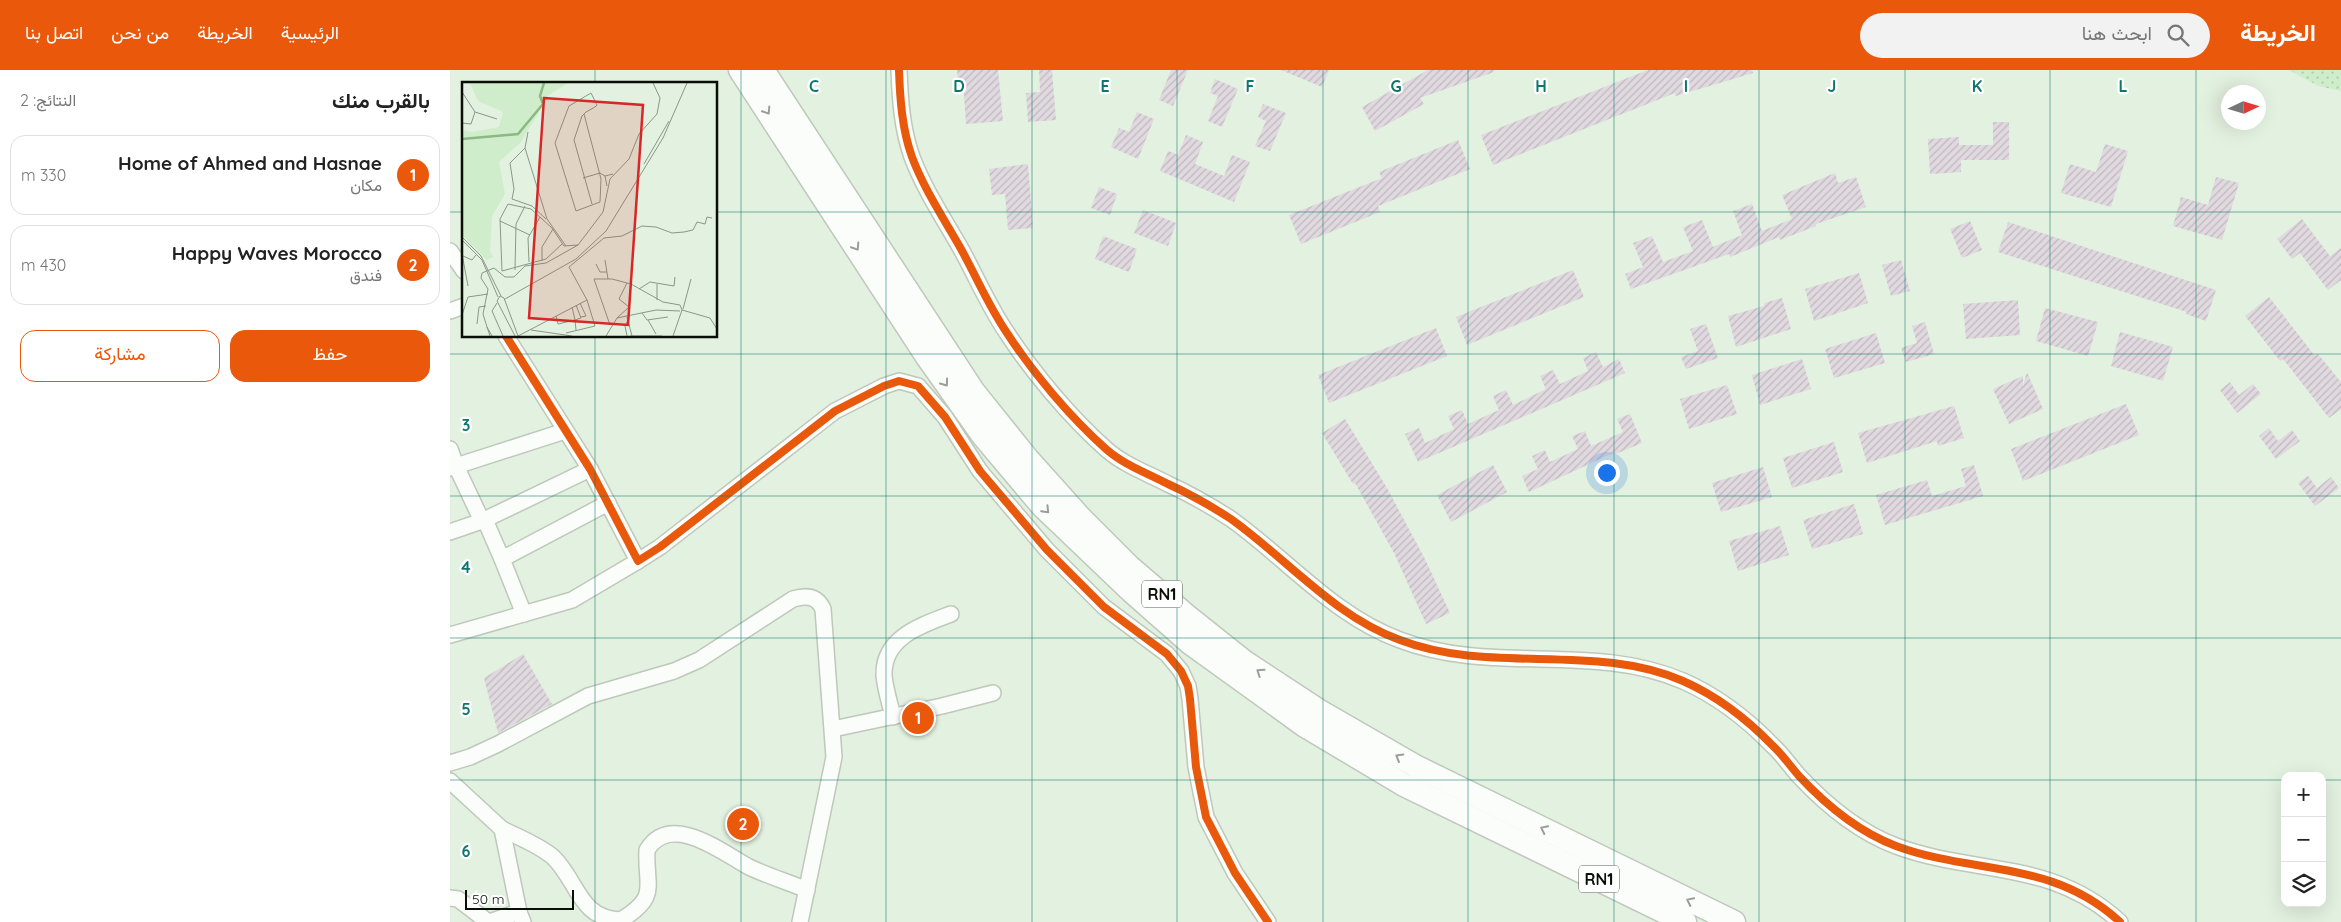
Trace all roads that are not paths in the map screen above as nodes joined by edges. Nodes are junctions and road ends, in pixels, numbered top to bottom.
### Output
1 (740, 70) edge
2 (763, 70) edge
3 (898, 70) edge
4 (450, 251) edge
5 (462, 268) edge
6 (462, 307) edge
7 (450, 311) edge
8 (507, 338) edge
9 (565, 431) junction
10 (450, 449) edge
11 (453, 467) edge
12 (590, 469) junction
13 (608, 503) junction
14 (483, 521) junction
15 (450, 532) edge
16 (502, 559) junction
17 (638, 561) junction
18 (524, 614) junction
19 (951, 614) dead end
20 (450, 636) edge
21 (993, 693) dead end
22 (893, 717) junction
23 (833, 728) junction
24 (450, 763) edge
25 (450, 781) edge
26 (502, 829) junction
27 (807, 890) junction
28 (450, 898) edge
29 (521, 917) edge
30 (621, 921) edge
31 (489, 922) edge
32 (800, 922) edge
33 (1268, 922) edge
34 (1685, 922) edge
35 (1734, 922) edge
36 (2120, 922) edge

1 -> 34 highway, RN1
35 -> 2 highway, RN1
3 - 36 street
4 - 5 street
6 - 7 street
8 - 9 street
9 - 11 street
9 - 12 street
10 - 11 street
11 - 14 street
12 - 13 street
12 - 14 street
13 - 16 street
13 - 17 street
14 - 15 street
14 - 16 street
16 - 18 street
17 - 18 street
17 - 33 street
18 - 20 street
19 - 22 street
21 - 22 street
22 - 23 street
23 - 24 street
23 - 27 street
25 - 26 street
26 - 29 street
26 - 30 street
27 - 30 street
27 - 32 street
28 - 31 street
29 - 31 street

